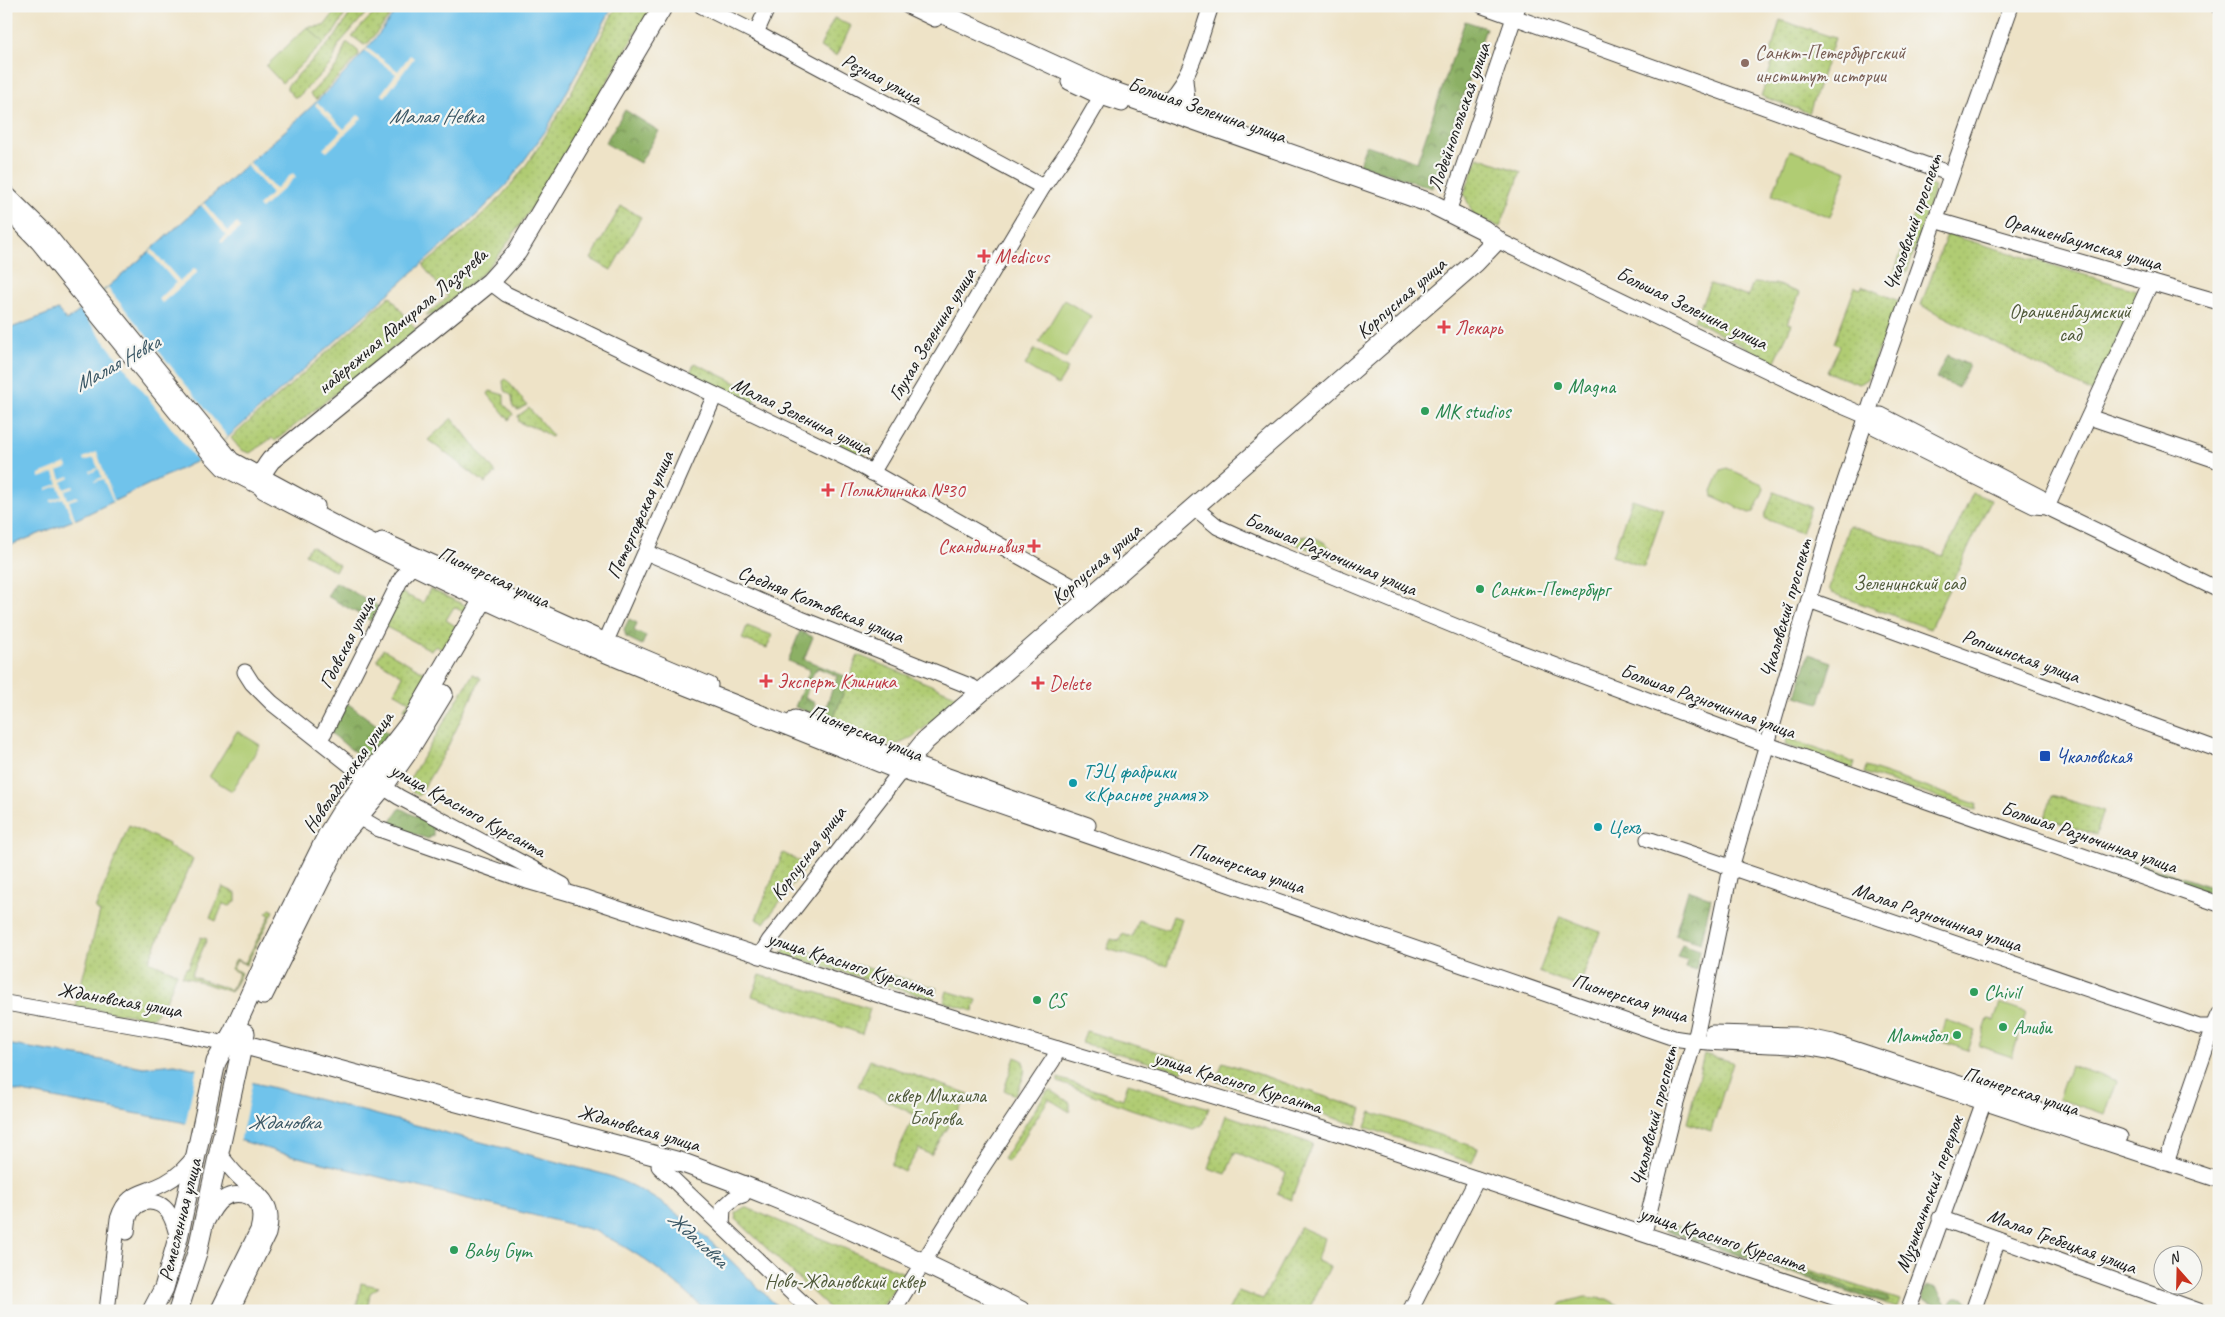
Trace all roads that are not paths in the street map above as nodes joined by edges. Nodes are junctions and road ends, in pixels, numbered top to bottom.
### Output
1 (663, 6) edge
2 (702, 6) edge
3 (768, 6) edge
4 (908, 6) edge
5 (926, 6) edge
6 (1211, 6) edge
7 (1484, 6) edge
8 (2011, 6) edge
9 (1511, 11) edge
10 (756, 33) junction
11 (1185, 80) junction
12 (1104, 93) junction
13 (1160, 107) junction
14 (1189, 118) junction
15 (1951, 174) junction
16 (1043, 187) junction
17 (6, 193) edge
18 (6, 209) edge
19 (1443, 209) junction
20 (1935, 220) junction
21 (1497, 240) junction
22 (490, 282) junction
23 (2151, 282) junction
24 (93, 300) junction
25 (2219, 302) edge
26 (715, 395) junction
27 (1866, 416) junction
28 (2089, 417) junction
29 (213, 448) junction
30 (280, 452) junction
31 (2219, 461) edge
32 (237, 463) junction
33 (872, 473) junction
34 (262, 483) junction
35 (2047, 507) junction
36 (1195, 508) junction
37 (646, 552) junction
38 (414, 565) junction
39 (2219, 590) edge
40 (492, 597) junction
41 (1091, 597) junction
42 (1809, 600) junction
43 (604, 646) junction
44 (245, 672) dead end
45 (980, 693) junction
46 (319, 740) junction
47 (1768, 745) junction
48 (2219, 750) edge
49 (904, 766) junction
50 (375, 782) junction
51 (351, 813) junction
52 (450, 824) junction
53 (1648, 839) dead end
54 (438, 849) junction
55 (1144, 856) junction
56 (1731, 868) junction
57 (586, 898) junction
58 (2219, 904) edge
59 (760, 956) junction
60 (1441, 959) junction
61 (6, 1003) edge
62 (2217, 1023) edge
63 (1695, 1037) junction
64 (1058, 1049) junction
65 (236, 1052) junction
66 (1986, 1097) junction
67 (199, 1144) junction
68 (221, 1147) junction
69 (2168, 1158) junction
70 (659, 1166) junction
71 (2219, 1170) edge
72 (1477, 1178) junction
73 (2219, 1180) edge
74 (744, 1195) junction
75 (1940, 1218) junction
76 (722, 1226) junction
77 (202, 1229) junction
78 (1644, 1234) junction
79 (178, 1238) junction
80 (1998, 1239) junction
81 (923, 1265) junction
82 (155, 1306) edge
83 (178, 1310) edge
84 (107, 1311) edge
85 (116, 1311) edge
86 (218, 1311) edge
87 (231, 1311) edge
88 (812, 1311) edge
89 (893, 1311) edge
90 (1003, 1311) edge
91 (1021, 1311) edge
92 (1410, 1311) edge
93 (1875, 1311) edge
94 (1908, 1311) edge
95 (1974, 1311) edge
96 (2199, 1311) edge

1 - 22 main road, набережная Адмирала Лазарева
2 - 10 street, Резная улица
3 - 10 street
4 - 12 street, Большая Зеленина улица
5 - 12 main road, Большая Зеленина улица
6 - 11 street
7 - 9 street
8 - 15 street, Чкаловский проспект
9 - 15 street
9 - 19 street, Лодейнопольская улица
10 - 16 street, Резная улица
11 - 13 street
11 - 14 street
12 - 13 main road, Большая Зеленина улица
12 - 16 street, Глухая Зеленина улица
12 - 21 street, Большая Зеленина улица
13 - 14 main road, Большая Зеленина улица
14 - 19 main road, Большая Зеленина улица
15 - 20 street, Чкаловский проспект
16 - 33 street, Глухая Зеленина улица
17 - 24 street
18 - 24 street
19 - 21 main road, Большая Зеленина улица
20 - 23 street, Ораниенбаумская улица
20 - 27 street, Чкаловский проспект
21 - 27 street, Большая Зеленина улица
21 - 36 main road, Корпусная улица
22 - 26 street, Малая Зеленина улица
22 - 30 main road, набережная Адмирала Лазарева
23 - 25 street, Ораниенбаумская улица
23 - 28 street
24 - 29 street
26 - 33 street, Малая Зеленина улица
26 - 37 street, Петергофская улица
27 - 35 street, Большая Зеленина улица
27 - 42 street, Чкаловский проспект
28 - 31 street
28 - 35 street
29 - 32 street
29 - 34 street
30 - 32 street
30 - 34 main road, набережная Адмирала Лазарева
32 - 34 street
33 - 41 street, Малая Зеленина улица
34 - 38 main road, Пионерская улица
34 - 40 street, Пионерская улица
35 - 39 street, Большая Зеленина улица
36 - 41 main road, Корпусная улица
36 - 47 street, Большая Разночинная улица
37 - 43 street, Петергофская улица
37 - 45 street, Средняя Колтовская улица
38 - 40 main road, Пионерская улица
38 - 46 street, Гдовская улица
40 - 43 main road, Пионерская улица
40 - 50 main road, Новоладожская улица
41 - 45 main road, Корпусная улица
42 - 47 street, Чкаловский проспект
42 - 48 street, Ропшинская улица
43 - 49 main road, Пионерская улица
44 - 46 street, улица Красного Курсанта
45 - 49 main road, Корпусная улица
46 - 50 street, улица Красного Курсанта
47 - 56 street, Чкаловский проспект
47 - 58 street, Большая Разночинная улица
49 - 55 street, Пионерская улица
49 - 55 street, Пионерская улица
49 - 59 street, Корпусная улица
50 - 51 main road, Новоладожская улица
50 - 52 street, улица Красного Курсанта
51 - 54 street, улица Красного Курсанта
51 - 65 main road, Новоладожская улица
52 - 54 street
52 - 57 street, улица Красного Курсанта
53 - 56 street, Малая Разночинная улица
54 - 57 street, улица Красного Курсанта
55 - 60 street, Пионерская улица
56 - 62 street, Малая Разночинная улица
56 - 63 street, Чкаловский проспект
57 - 59 street, улица Красного Курсанта
59 - 64 street, улица Красного Курсанта
60 - 63 street, Пионерская улица
60 - 63 street, Пионерская улица
61 - 65 street, Ждановская улица
62 - 69 street
63 - 66 street, Пионерская улица
63 - 78 street, Чкаловский проспект
64 - 72 street, улица Красного Курсанта
64 - 81 street
65 - 67 main road, Ремесленная улица
65 - 68 main road, Ремесленная улица
65 - 70 main road, Ждановская улица
65 - 81 main road, Ждановская улица
66 - 69 street, Пионерская улица
66 - 75 street, Музыкантский переулок
67 - 79 main road, Ремесленная улица
67 - 84 street
68 - 77 main road, Ремесленная улица
68 - 87 street
69 - 71 street, Пионерская улица
69 - 73 street, Пионерская улица
70 - 74 main road, Ждановская улица
70 - 76 street
72 - 78 street, улица Красного Курсанта
72 - 92 street
74 - 76 street
74 - 81 main road, Ждановская улица
75 - 80 street, Малая Гребецкая улица
75 - 94 street, Музыкантский переулок
76 - 88 street
77 - 83 main road, Ремесленная улица
77 - 86 street
78 - 93 street, улица Красного Курсанта
79 - 82 main road, Ремесленная улица
79 - 85 street
80 - 95 street
80 - 96 street, Малая Гребецкая улица
81 - 89 street
81 - 90 main road, Ждановская улица
81 - 91 main road, Ждановская улица

